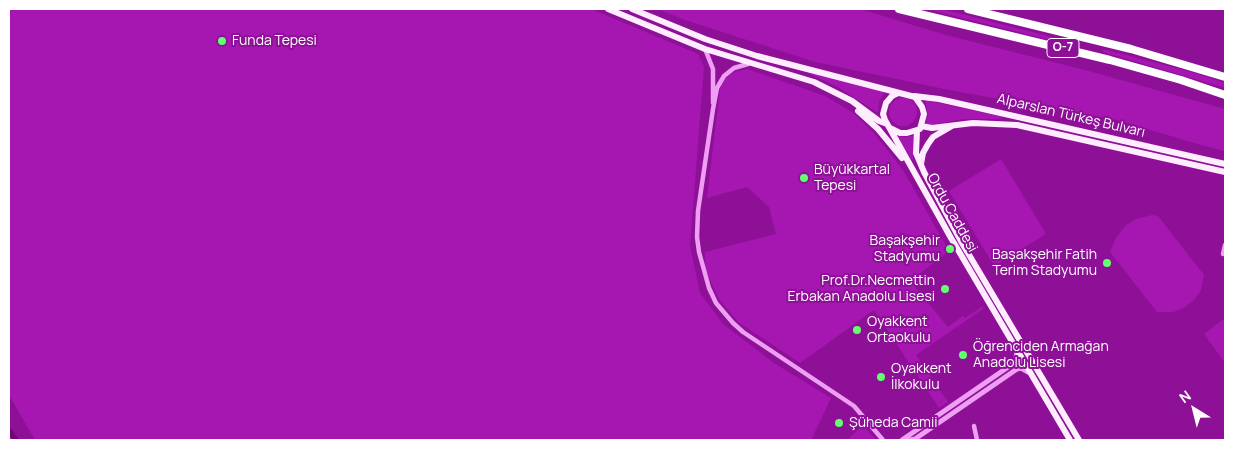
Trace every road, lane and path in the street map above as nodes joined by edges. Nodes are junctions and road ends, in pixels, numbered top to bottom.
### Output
1 (608, 9) edge
2 (632, 9) edge
3 (899, 9) edge
4 (968, 9) edge
5 (705, 49) junction
6 (748, 64) junction
7 (1225, 77) edge
8 (904, 94) junction
9 (1225, 95) edge
10 (841, 96) junction
11 (713, 109) junction
12 (956, 124) junction
13 (888, 126) junction
14 (919, 129) junction
15 (1225, 164) edge
16 (921, 166) junction
17 (1225, 172) edge
18 (917, 176) junction
19 (1225, 245) edge
20 (1223, 254) dead end
21 (1017, 349) junction
22 (1031, 374) junction
23 (974, 426) dead end
24 (883, 440) edge
25 (902, 440) edge
26 (910, 440) edge
27 (977, 440) edge
28 (1070, 440) edge
29 (1079, 440) edge

1 - 5 main road
2 - 8 main road
3 - 9 highway, O-7
4 - 7 highway, O-7
5 - 6 main road
5 - 11 street
6 - 10 main road
6 - 11 street
8 - 13 main road
8 - 14 main road
8 - 15 main road, Alparslan Türkeş Bulvarı
10 - 13 main road
10 - 18 main road
11 - 24 street
12 - 14 main road, Alparslan Türkeş Bulvarı
12 - 16 main road
12 - 17 main road, Alparslan Türkeş Bulvarı
13 - 14 main road
13 - 18 main road, Ordu Caddesi
14 - 16 main road, Ordu Caddesi
16 - 29 main road, Ordu Caddesi
18 - 21 main road, Ordu Caddesi
19 - 20 street
21 - 22 main road, Ordu Caddesi
21 - 25 street
22 - 26 street
22 - 28 main road, Ordu Caddesi
23 - 27 street

